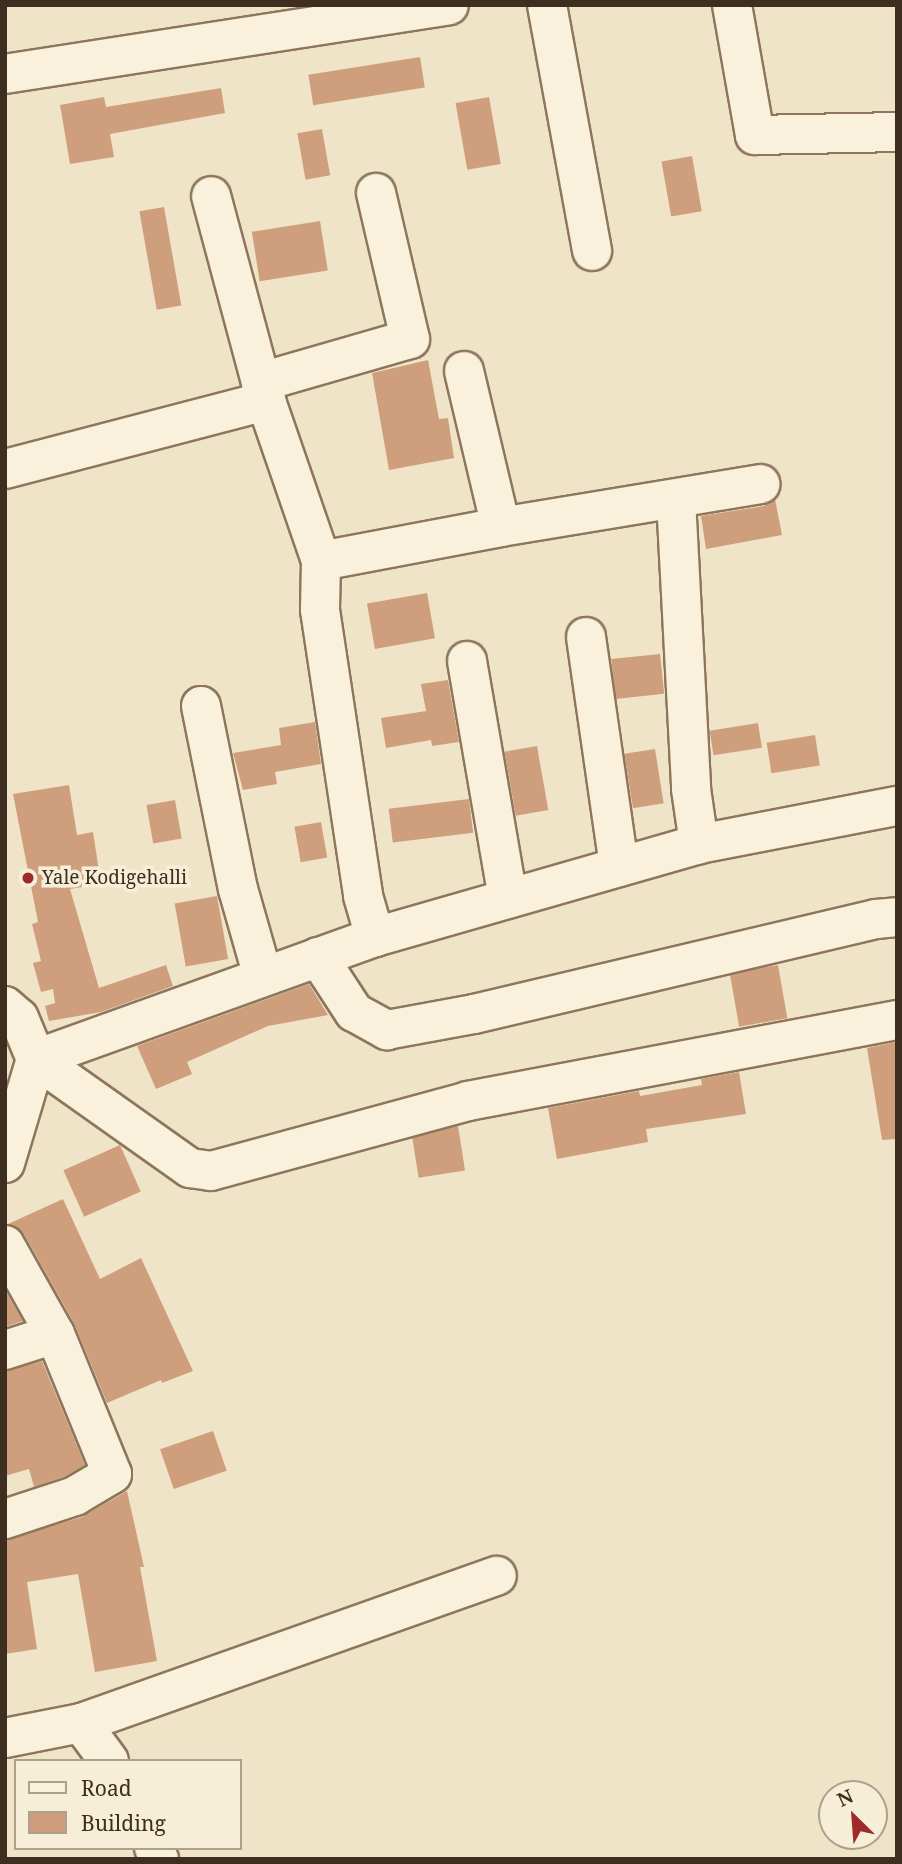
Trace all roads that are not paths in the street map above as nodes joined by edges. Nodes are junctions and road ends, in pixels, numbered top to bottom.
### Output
1 (449, 5) edge
2 (547, 5) edge
3 (732, 5) edge
4 (235, 21) edge
5 (5, 74) edge
6 (897, 132) edge
7 (376, 193) dead end
8 (211, 196) dead end
9 (592, 251) dead end
10 (464, 371) dead end
11 (264, 391) junction
12 (5, 469) edge
13 (760, 484) dead end
14 (676, 499) junction
15 (501, 527) junction
16 (321, 561) junction
17 (586, 637) dead end
18 (467, 661) dead end
19 (201, 706) dead end
20 (897, 806) edge
21 (699, 844) junction
22 (619, 866) junction
23 (508, 898) junction
24 (897, 917) edge
25 (375, 937) junction
26 (318, 957) junction
27 (262, 977) junction
28 (5, 1006) edge
29 (897, 1020) edge
30 (36, 1059) junction
31 (5, 1163) edge
32 (5, 1245) edge
33 (55, 1334) junction
34 (5, 1350) edge
35 (5, 1519) edge
36 (497, 1576) dead end
37 (81, 1723) junction
38 (5, 1738) edge
39 (108, 1759) edge

1 - 4 street
2 - 9 street
3 - 6 street
4 - 5 street
7 - 11 street
8 - 11 street
10 - 15 street
11 - 12 street
11 - 16 street
13 - 14 street
14 - 15 street
14 - 21 street
15 - 16 street
16 - 25 street
17 - 22 street
18 - 23 street
19 - 27 street
20 - 21 street
21 - 22 street
22 - 23 street
23 - 25 street
24 - 26 street
25 - 26 street
26 - 27 street
27 - 30 street
28 - 30 street
29 - 30 street
30 - 31 street
32 - 33 street
33 - 34 street
33 - 35 street
36 - 37 street
37 - 38 street
37 - 39 street

